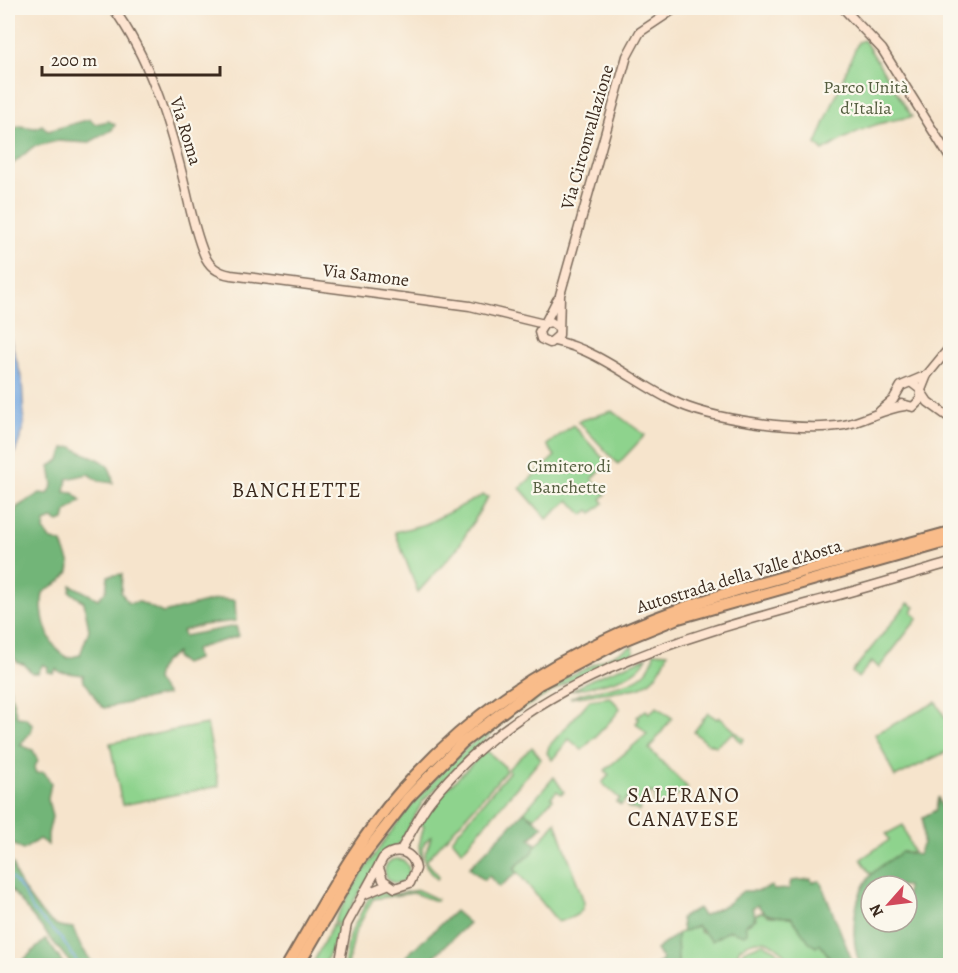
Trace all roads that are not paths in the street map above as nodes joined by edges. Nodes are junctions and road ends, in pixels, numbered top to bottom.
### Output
1 (676, 8) edge
2 (843, 8) edge
3 (117, 9) edge
4 (951, 158) edge
5 (211, 265) joint
6 (560, 295) junction
7 (518, 319) junction
8 (544, 324) junction
9 (559, 329) junction
10 (540, 336) junction
11 (555, 341) junction
12 (578, 347) junction
13 (951, 347) edge
14 (927, 375) junction
15 (912, 383) junction
16 (921, 391) junction
17 (897, 393) junction
18 (916, 405) junction
19 (905, 406) junction
20 (940, 411) junction
21 (872, 417) junction
22 (951, 418) edge
23 (951, 532) edge
24 (951, 542) edge
25 (951, 563) edge
26 (416, 827) junction
27 (400, 851) junction
28 (414, 860) junction
29 (379, 868) junction
30 (387, 885) junction
31 (365, 894) junction
32 (292, 963) edge
33 (339, 966) edge

1 - 6 main road, Via Circonvallazione
2 - 4 main road
3 - 5 main road, Via Roma
5 - 7 main road, Via Samone
6 - 8 main road, Via Circonvallazione
6 - 9 main road, Via Circonvallazione
7 - 8 main road, Via Samone
7 - 10 main road, Via Samone
8 - 9 main road
8 - 10 main road
9 - 11 main road
9 - 12 main road
10 - 11 main road
11 - 12 main road
12 - 21 main road
13 - 14 main road
14 - 15 main road
14 - 16 main road
15 - 16 main road
15 - 17 main road
16 - 18 main road
16 - 20 main road
17 - 19 main road
17 - 21 main road
18 - 19 main road
18 - 20 main road
19 - 21 main road
20 - 22 main road
23 - 32 highway, Autostrada della Valle d'Aosta
24 - 32 highway, Autostrada della Valle d'Aosta
25 - 26 main road
26 - 27 main road
26 - 28 main road
27 - 28 main road
27 - 29 main road
28 - 30 main road
29 - 30 main road
29 - 31 main road
30 - 31 main road
31 - 33 main road

